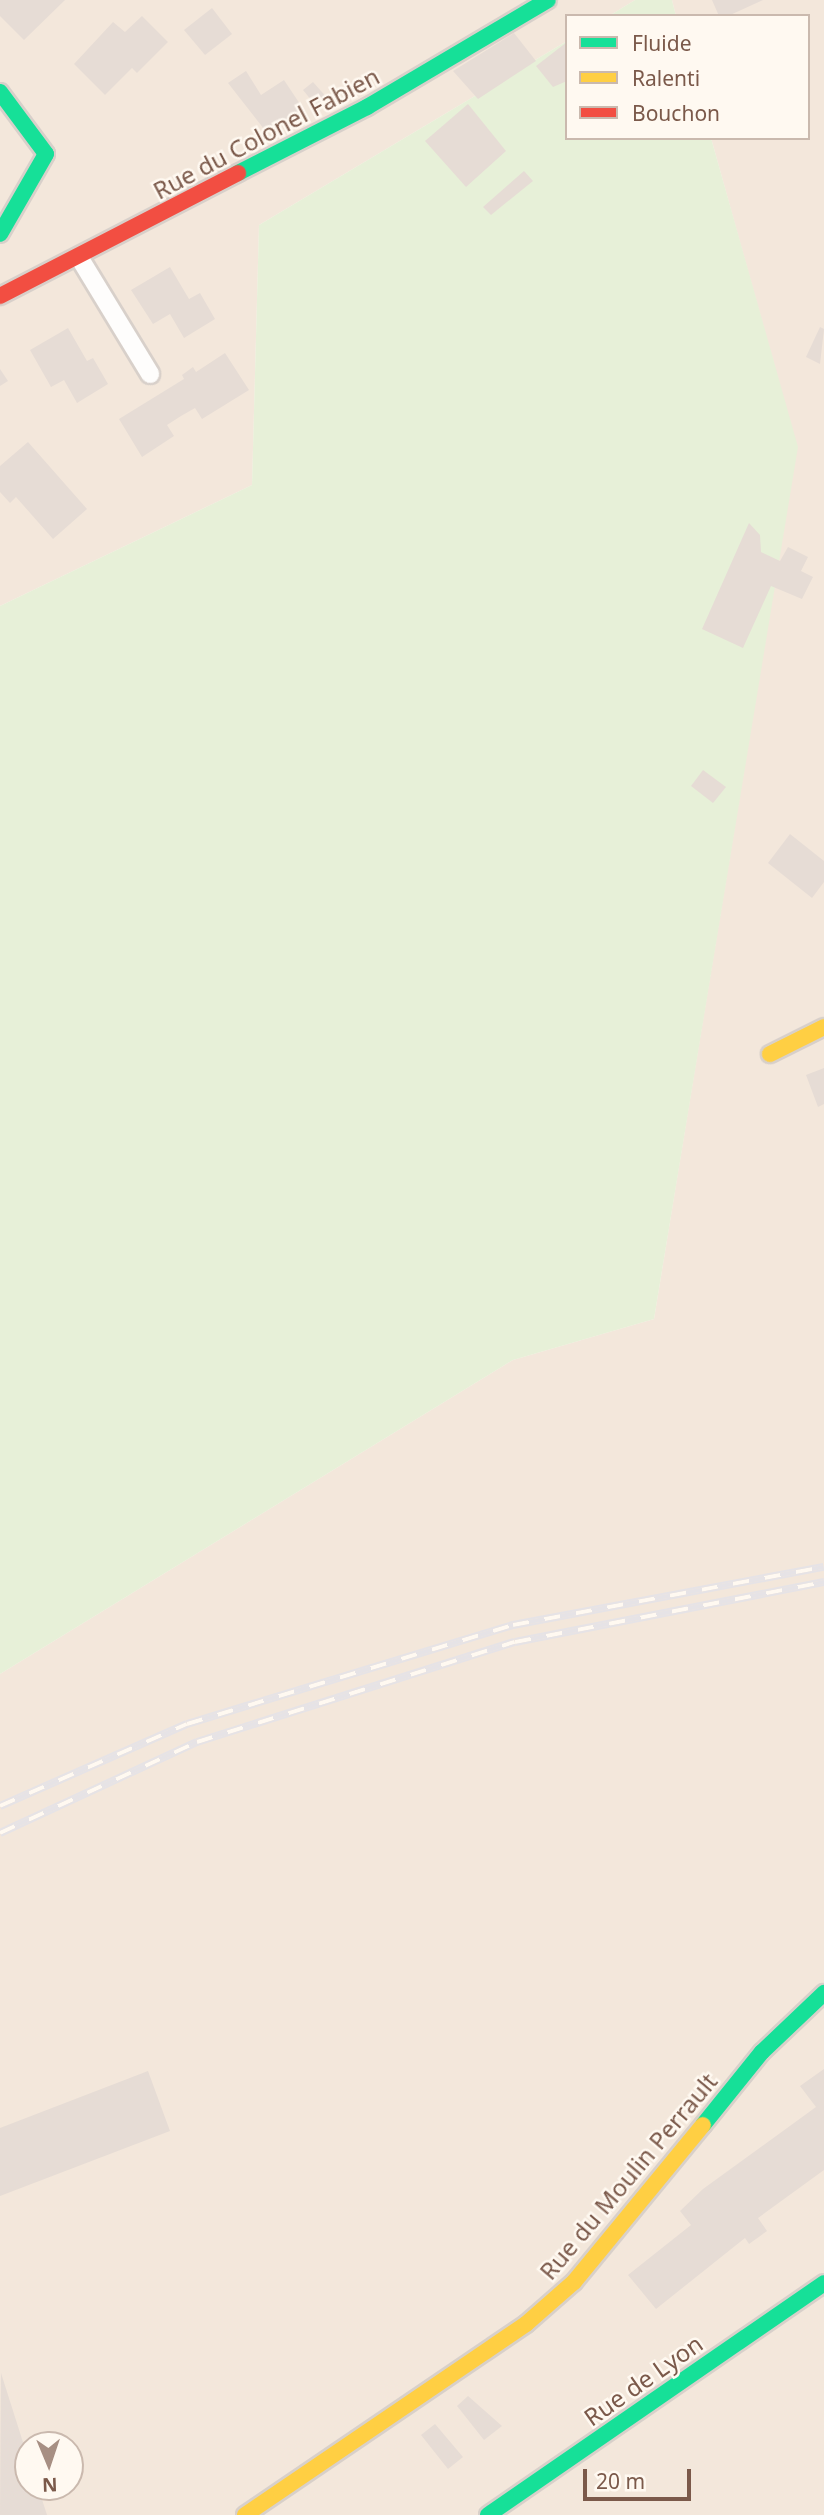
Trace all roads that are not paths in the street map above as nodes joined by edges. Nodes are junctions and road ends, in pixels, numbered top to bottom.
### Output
1 (548, 0) edge
2 (0, 92) edge
3 (0, 234) edge
4 (79, 257) junction
5 (0, 296) edge
6 (150, 374) dead end
7 (824, 1027) edge
8 (770, 1054) dead end
9 (824, 1993) edge
10 (824, 2283) edge
11 (245, 2515) edge
12 (488, 2515) edge

1 - 4 street, Rue du Colonel Fabien
2 - 3 street
4 - 5 street, Rue du Colonel Fabien
4 - 6 lane
7 - 8 street
9 - 11 street, Rue du Moulin Perrault
10 - 12 street, Rue de Lyon

